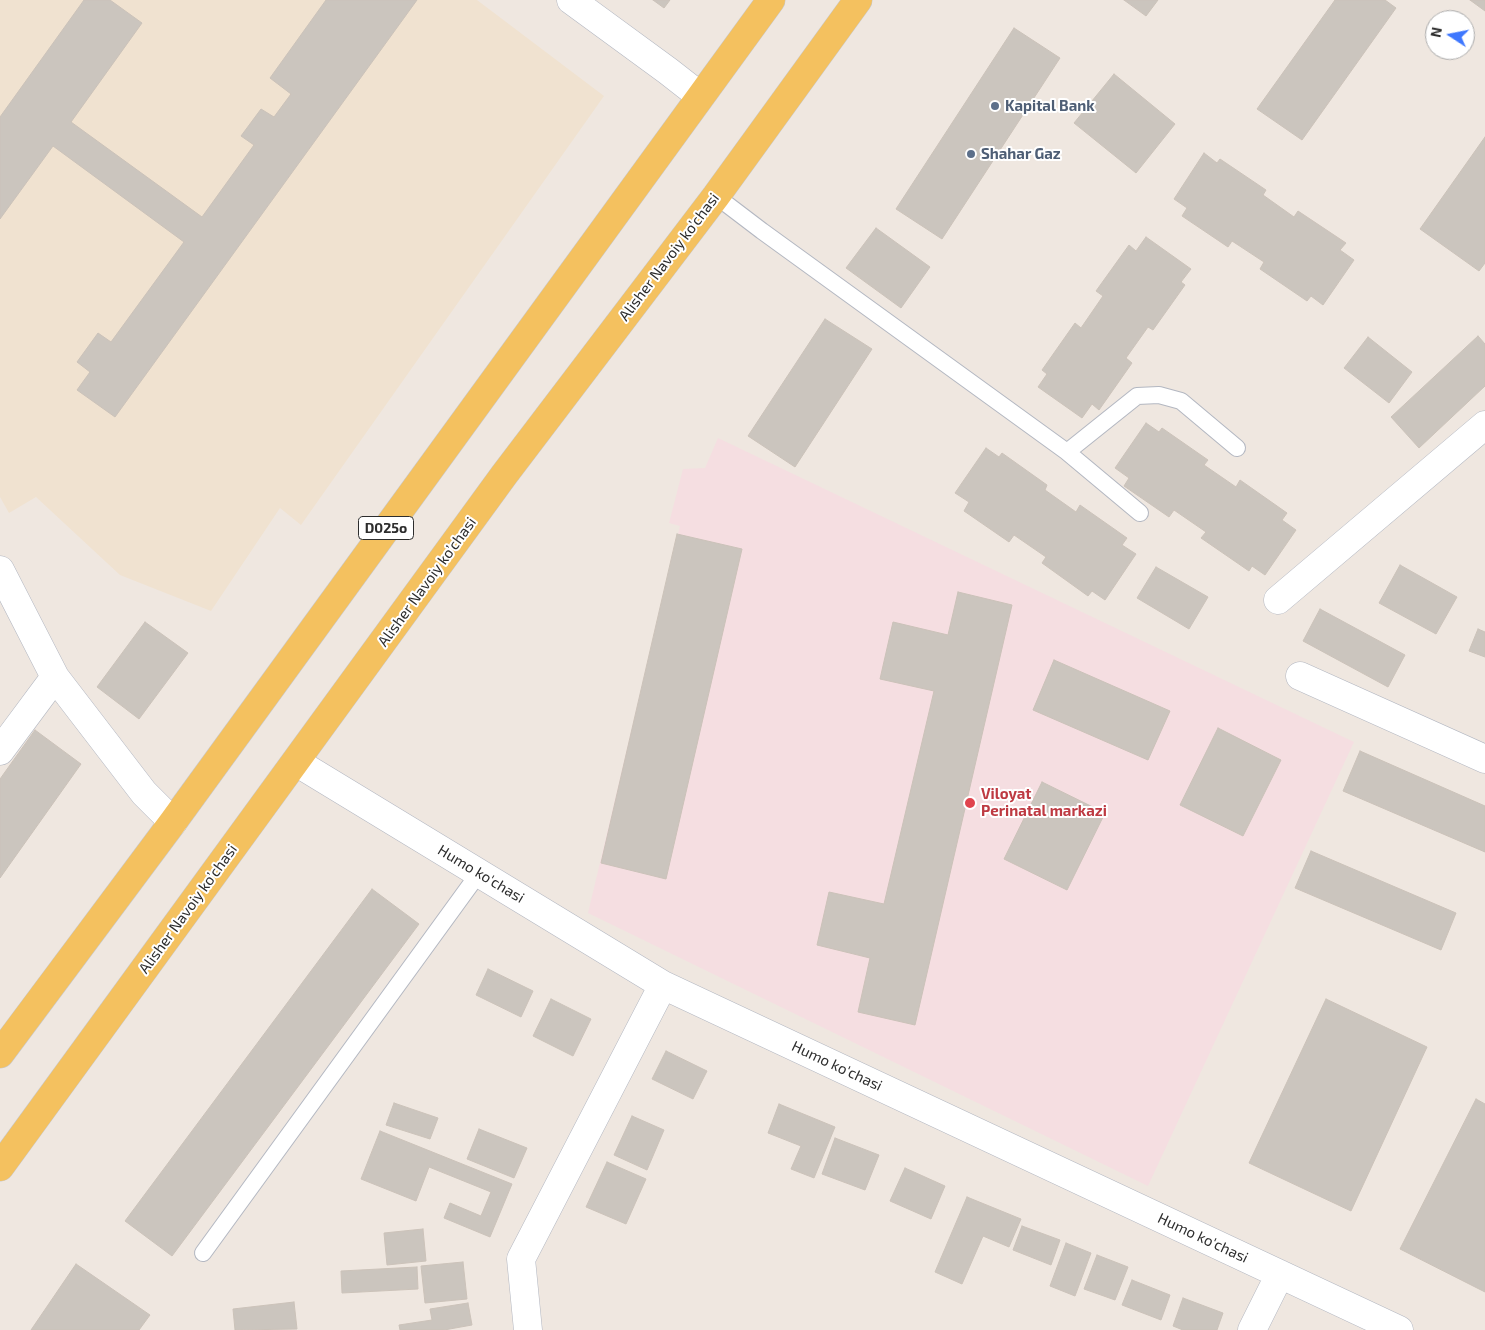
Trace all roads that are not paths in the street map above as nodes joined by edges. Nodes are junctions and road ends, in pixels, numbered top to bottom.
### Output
1 (570, 0) edge
2 (771, 0) edge
3 (858, 0) edge
4 (700, 96) junction
5 (716, 196) junction
6 (1485, 425) edge
7 (1237, 448) dead end
8 (1067, 452) junction
9 (1140, 514) dead end
10 (0, 570) edge
11 (1278, 600) dead end
12 (1300, 676) dead end
13 (55, 677) junction
14 (0, 751) edge
15 (1485, 759) edge
16 (296, 762) junction
17 (172, 822) junction
18 (479, 873) junction
19 (663, 985) junction
20 (0, 1054) edge
21 (0, 1166) edge
22 (203, 1253) dead end
23 (1280, 1274) junction
24 (528, 1330) edge
25 (1252, 1330) edge
26 (1399, 1330) edge

1 - 4 street
2 - 4 main road, D025o
3 - 5 main road, Alisher Navoiy ko’chasi
4 - 17 main road, D025o
5 - 8 lane
5 - 16 main road, Alisher Navoiy ko’chasi
6 - 11 street
7 - 8 lane
8 - 9 lane
10 - 13 street
12 - 15 street
13 - 14 street
13 - 17 street
16 - 18 street, Humo ko'chasi
16 - 21 main road, Alisher Navoiy ko’chasi
17 - 20 main road, D025o
18 - 19 street, Humo ko'chasi
18 - 22 lane
19 - 23 street, Humo ko'chasi
19 - 24 street
23 - 25 street
23 - 26 street, Humo ko'chasi

